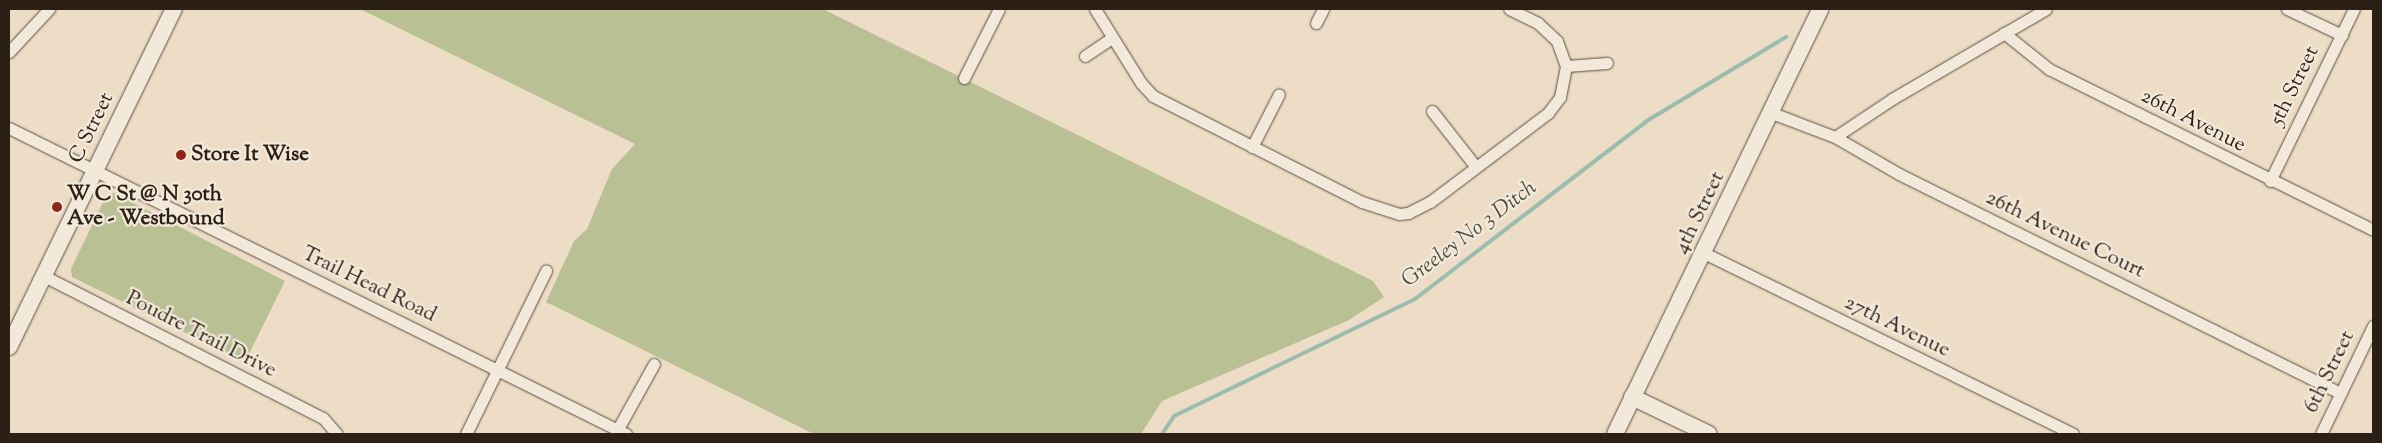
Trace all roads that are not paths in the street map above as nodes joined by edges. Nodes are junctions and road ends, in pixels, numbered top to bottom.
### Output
1 (48, 9) edge
2 (174, 9) edge
3 (1000, 9) edge
4 (1095, 9) edge
5 (1323, 9) edge
6 (1509, 9) edge
7 (1820, 9) edge
8 (2046, 9) edge
9 (2287, 9) edge
10 (2354, 9) edge
11 (1316, 23) dead end
12 (2004, 33) junction
13 (2342, 35) junction
14 (1112, 38) junction
15 (9, 52) edge
16 (1085, 56) dead end
17 (1607, 62) dead end
18 (1566, 66) junction
19 (964, 78) dead end
20 (1279, 94) dead end
21 (1432, 111) dead end
22 (1772, 112) junction
23 (9, 128) edge
24 (1835, 137) junction
25 (1252, 148) junction
26 (1476, 166) junction
27 (95, 170) junction
28 (2270, 180) junction
29 (2373, 230) edge
30 (1704, 253) junction
31 (546, 271) dead end
32 (44, 276) junction
33 (2373, 326) edge
34 (9, 347) edge
35 (654, 364) dead end
36 (499, 371) junction
37 (2341, 393) junction
38 (1632, 397) junction
39 (619, 433) edge
40 (337, 434) edge
41 (466, 434) edge
42 (1615, 434) edge
43 (1710, 434) edge
44 (2073, 434) edge
45 (2321, 434) edge

1 - 15 street
2 - 27 main road, C Street
3 - 19 street
4 - 14 street
5 - 11 street
6 - 18 street
7 - 22 main road, 4th Street
8 - 12 street
9 - 13 street
10 - 13 street, 5th Street
12 - 24 street
12 - 28 street, 26th Avenue
13 - 28 street, 5th Street
14 - 16 street
14 - 25 street
17 - 18 street
18 - 26 street
20 - 25 street
21 - 26 street
22 - 24 street, 26th Avenue Court
22 - 30 main road, 4th Street
23 - 27 street, Trail Head Road
24 - 37 street, 26th Avenue Court
25 - 26 street
27 - 32 main road, C Street
27 - 36 street, Trail Head Road
28 - 29 street, 26th Avenue
30 - 38 main road, 4th Street
30 - 44 street, 27th Avenue
31 - 36 street
32 - 34 main road, C Street
32 - 40 street, Poudre Trail Drive
33 - 37 street, 6th Street
35 - 39 street
36 - 39 street, Trail Head Road
36 - 41 street
37 - 45 street, 6th Street
38 - 42 main road, 4th Street
38 - 43 main road

